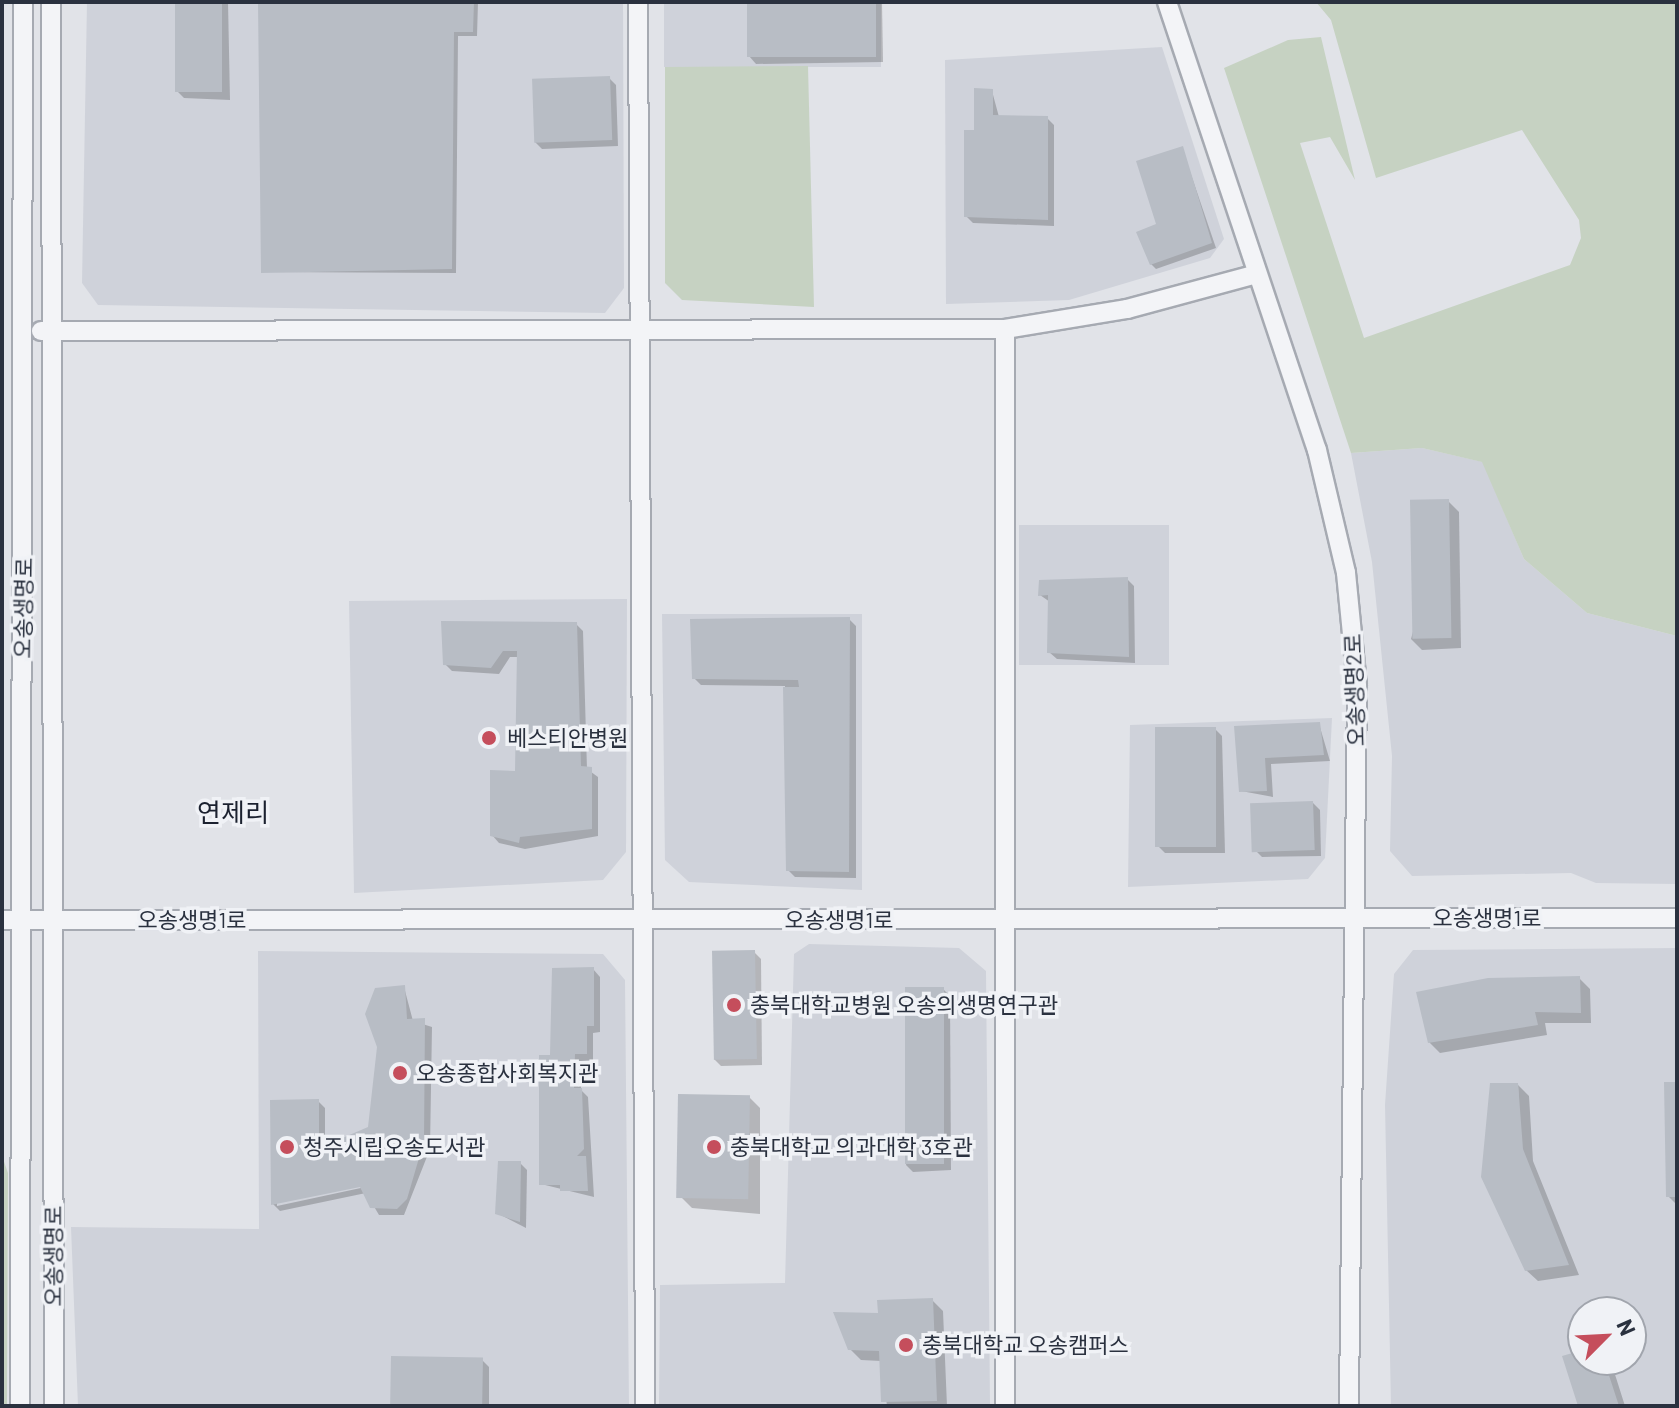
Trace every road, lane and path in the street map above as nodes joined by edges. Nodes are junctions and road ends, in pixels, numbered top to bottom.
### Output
1 (23, 2) edge
2 (51, 2) edge
3 (638, 2) edge
4 (1167, 2) edge
5 (1257, 274) junction
6 (1005, 329) junction
7 (52, 331) junction
8 (26, 332) junction
9 (639, 333) junction
10 (1356, 917) junction
11 (1677, 918) edge
12 (50, 919) junction
13 (10, 920) edge
14 (647, 920) junction
15 (1003, 920) junction
16 (20, 1406) edge
17 (54, 1406) edge
18 (645, 1406) edge
19 (1005, 1406) edge
20 (1349, 1406) edge

1 - 8 street, 오송생명로
2 - 7 street, 오송생명로
3 - 9 street
4 - 5 street, 오송생명2로
5 - 6 street
5 - 10 street, 오송생명2로
6 - 9 street
6 - 15 street
7 - 8 street
7 - 9 street
7 - 12 street, 오송생명로
8 - 13 street, 오송생명로
9 - 14 street
10 - 11 street, 오송생명1로
10 - 15 street, 오송생명1로
10 - 20 street, 오송생명2로
12 - 13 street, 오송생명1로
12 - 14 street, 오송생명1로
12 - 17 street, 오송생명로
13 - 16 street, 오송생명로
14 - 15 street, 오송생명1로
14 - 18 street
15 - 19 street

